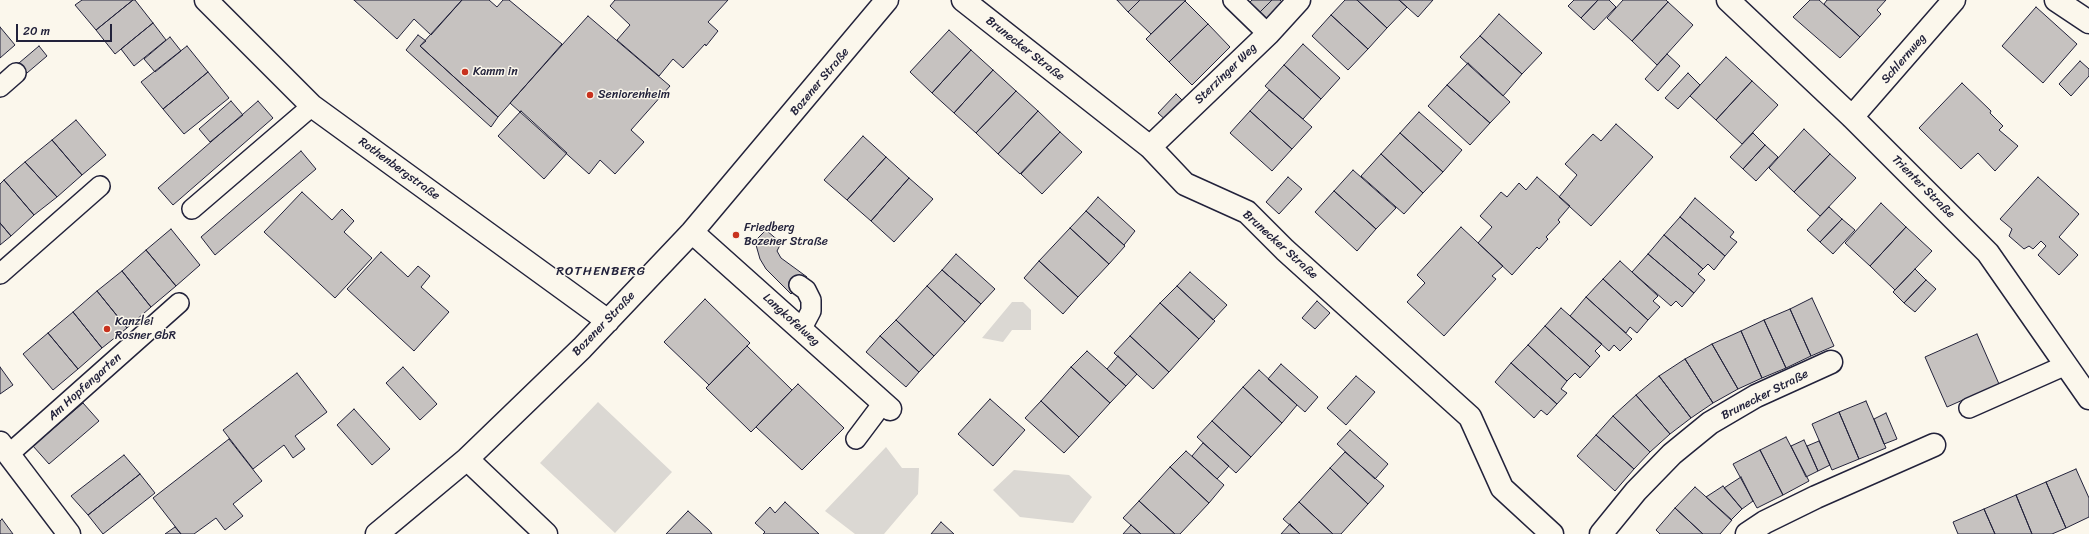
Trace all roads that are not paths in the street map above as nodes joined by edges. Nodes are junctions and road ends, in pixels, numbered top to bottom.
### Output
1 (206, 0) edge
2 (887, 0) edge
3 (963, 0) edge
4 (1233, 0) edge
5 (1300, 0) edge
6 (1728, 0) edge
7 (1954, 0) edge
8 (2056, 0) edge
9 (2089, 22) edge
10 (1268, 34) junction
11 (16, 73) dead end
12 (0, 86) edge
13 (312, 106) junction
14 (1852, 117) junction
15 (1150, 147) junction
16 (100, 186) dead end
17 (192, 209) dead end
18 (692, 232) junction
19 (0, 274) edge
20 (799, 285) dead end
21 (179, 303) dead end
22 (608, 321) junction
23 (801, 330) junction
24 (1831, 362) dead end
25 (2066, 365) junction
26 (2089, 398) edge
27 (886, 406) joint
28 (1969, 408) dead end
29 (856, 439) dead end
30 (1934, 445) dead end
31 (4, 448) edge
32 (467, 459) junction
33 (69, 534) edge
34 (376, 534) edge
35 (546, 534) edge
36 (1552, 534) edge
37 (1601, 534) edge
38 (1747, 534) edge

1 - 13 street, Rothenbergstraße
2 - 18 street, Bozener Straße
3 - 15 street, Brunecker Straße
4 - 10 lane
5 - 10 street, Sterzinger Weg
6 - 14 street, Trienter Straße
7 - 14 street, Schlernweg
8 - 9 street
10 - 15 street, Sterzinger Weg
11 - 12 lane
13 - 17 lane
13 - 22 street, Rothenbergstraße
14 - 25 street, Trienter Straße
15 - 36 street, Brunecker Straße
16 - 19 lane
18 - 22 street, Bozener Straße
18 - 23 street, Langkofelweg
20 - 23 lane
21 - 31 lane, Am Hopfengarten
22 - 32 street, Bozener Straße
23 - 27 street, Langkofelweg
24 - 37 street, Brunecker Straße
25 - 26 street, Trienter Straße
25 - 28 lane
27 - 29 lane
30 - 38 street
31 - 33 street, Am Hopfengarten
32 - 34 street, Bozener Straße
32 - 35 street

